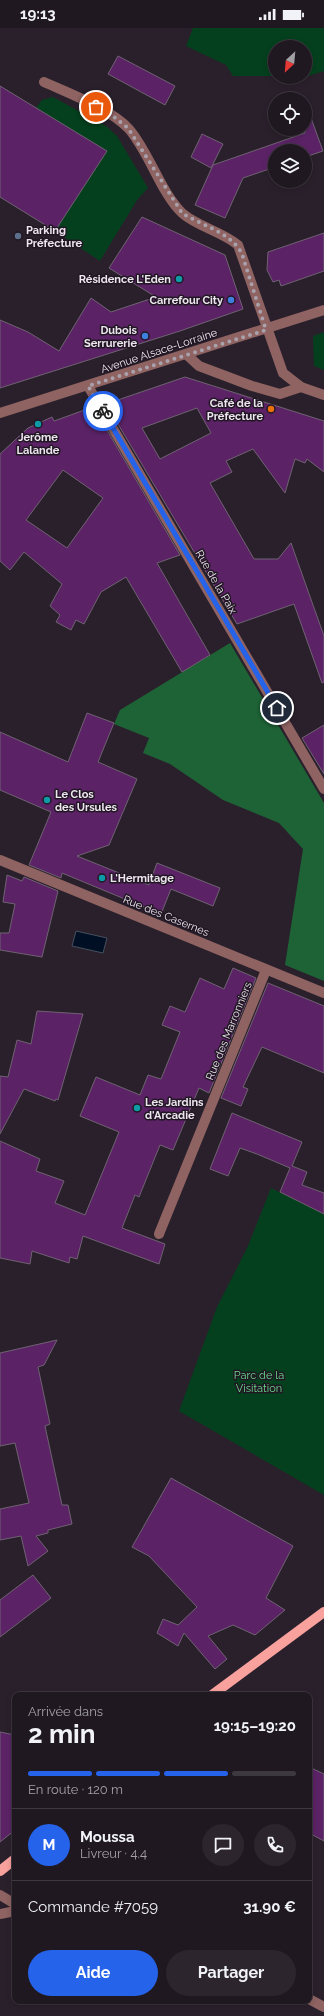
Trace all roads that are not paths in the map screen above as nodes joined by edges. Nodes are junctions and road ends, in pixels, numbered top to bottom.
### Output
1 (44, 82) dead end
2 (324, 310) edge
3 (266, 330) junction
4 (186, 354) junction
5 (88, 386) junction
6 (301, 387) junction
7 (324, 395) edge
8 (0, 413) edge
9 (324, 789) edge
10 (0, 860) edge
11 (266, 970) junction
12 (324, 993) edge
13 (159, 1234) dead end
14 (324, 1612) edge
15 (216, 1692) edge
16 (12, 1861) edge
17 (0, 1871) edge
18 (0, 1895) edge
19 (12, 1902) edge
20 (12, 1912) edge
21 (0, 1915) edge
22 (12, 1917) edge
23 (312, 2000) edge
24 (324, 2006) edge

1 - 3 street
2 - 3 street, Avenue Alsace-Lorraine
3 - 4 street, Avenue Alsace-Lorraine
3 - 6 street
4 - 5 street, Avenue Alsace-Lorraine
4 - 6 street
5 - 8 street, Avenue Alsace-Lorraine
5 - 9 street, Rue de la Paix
6 - 7 street
10 - 11 street, Rue des Casernes
11 - 12 street, Rue des Casernes
11 - 13 street, Rue des Marronniers
14 - 15 main road
16 - 17 main road
18 - 19 street
20 - 21 street
21 - 22 street
23 - 24 street

